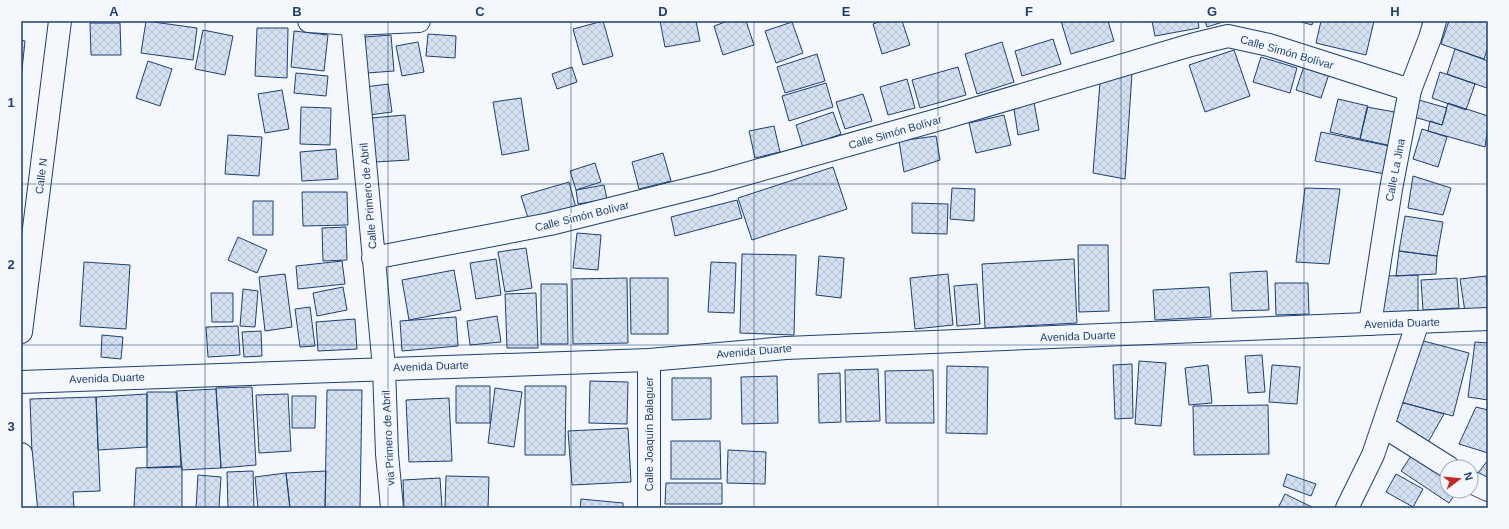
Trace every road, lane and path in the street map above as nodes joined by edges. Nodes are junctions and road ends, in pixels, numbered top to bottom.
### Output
1 (60, 21) edge
2 (309, 21) edge
3 (417, 21) edge
4 (1435, 21) edge
5 (352, 23) edge
6 (1410, 90) junction
7 (373, 258) junction
8 (1488, 319) edge
9 (1418, 322) junction
10 (1370, 324) junction
11 (21, 332) edge
12 (649, 360) junction
13 (384, 368) junction
14 (21, 382) edge
15 (1383, 426) junction
16 (21, 454) edge
17 (1439, 461) edge
18 (26, 508) edge
19 (392, 508) edge
20 (649, 508) edge
21 (1347, 508) edge

1 - 11 street, Calle N
2 - 5 street
3 - 5 street
4 - 6 street, Calle La Jina
5 - 7 street, Calle Primero de Abril
6 - 7 street, Calle Simón Bolívar
6 - 10 street, Calle La Jina
7 - 13 street, Calle Primero de Abril
8 - 9 street, Avenida Duarte
9 - 10 street, Avenida Duarte
9 - 15 street
10 - 12 street, Avenida Duarte
12 - 13 street, Avenida Duarte
12 - 20 street, Calle Joaquín Balaguer
13 - 14 street, Avenida Duarte
13 - 19 street, via Primero de Abril
15 - 17 street
15 - 21 street
16 - 18 street

